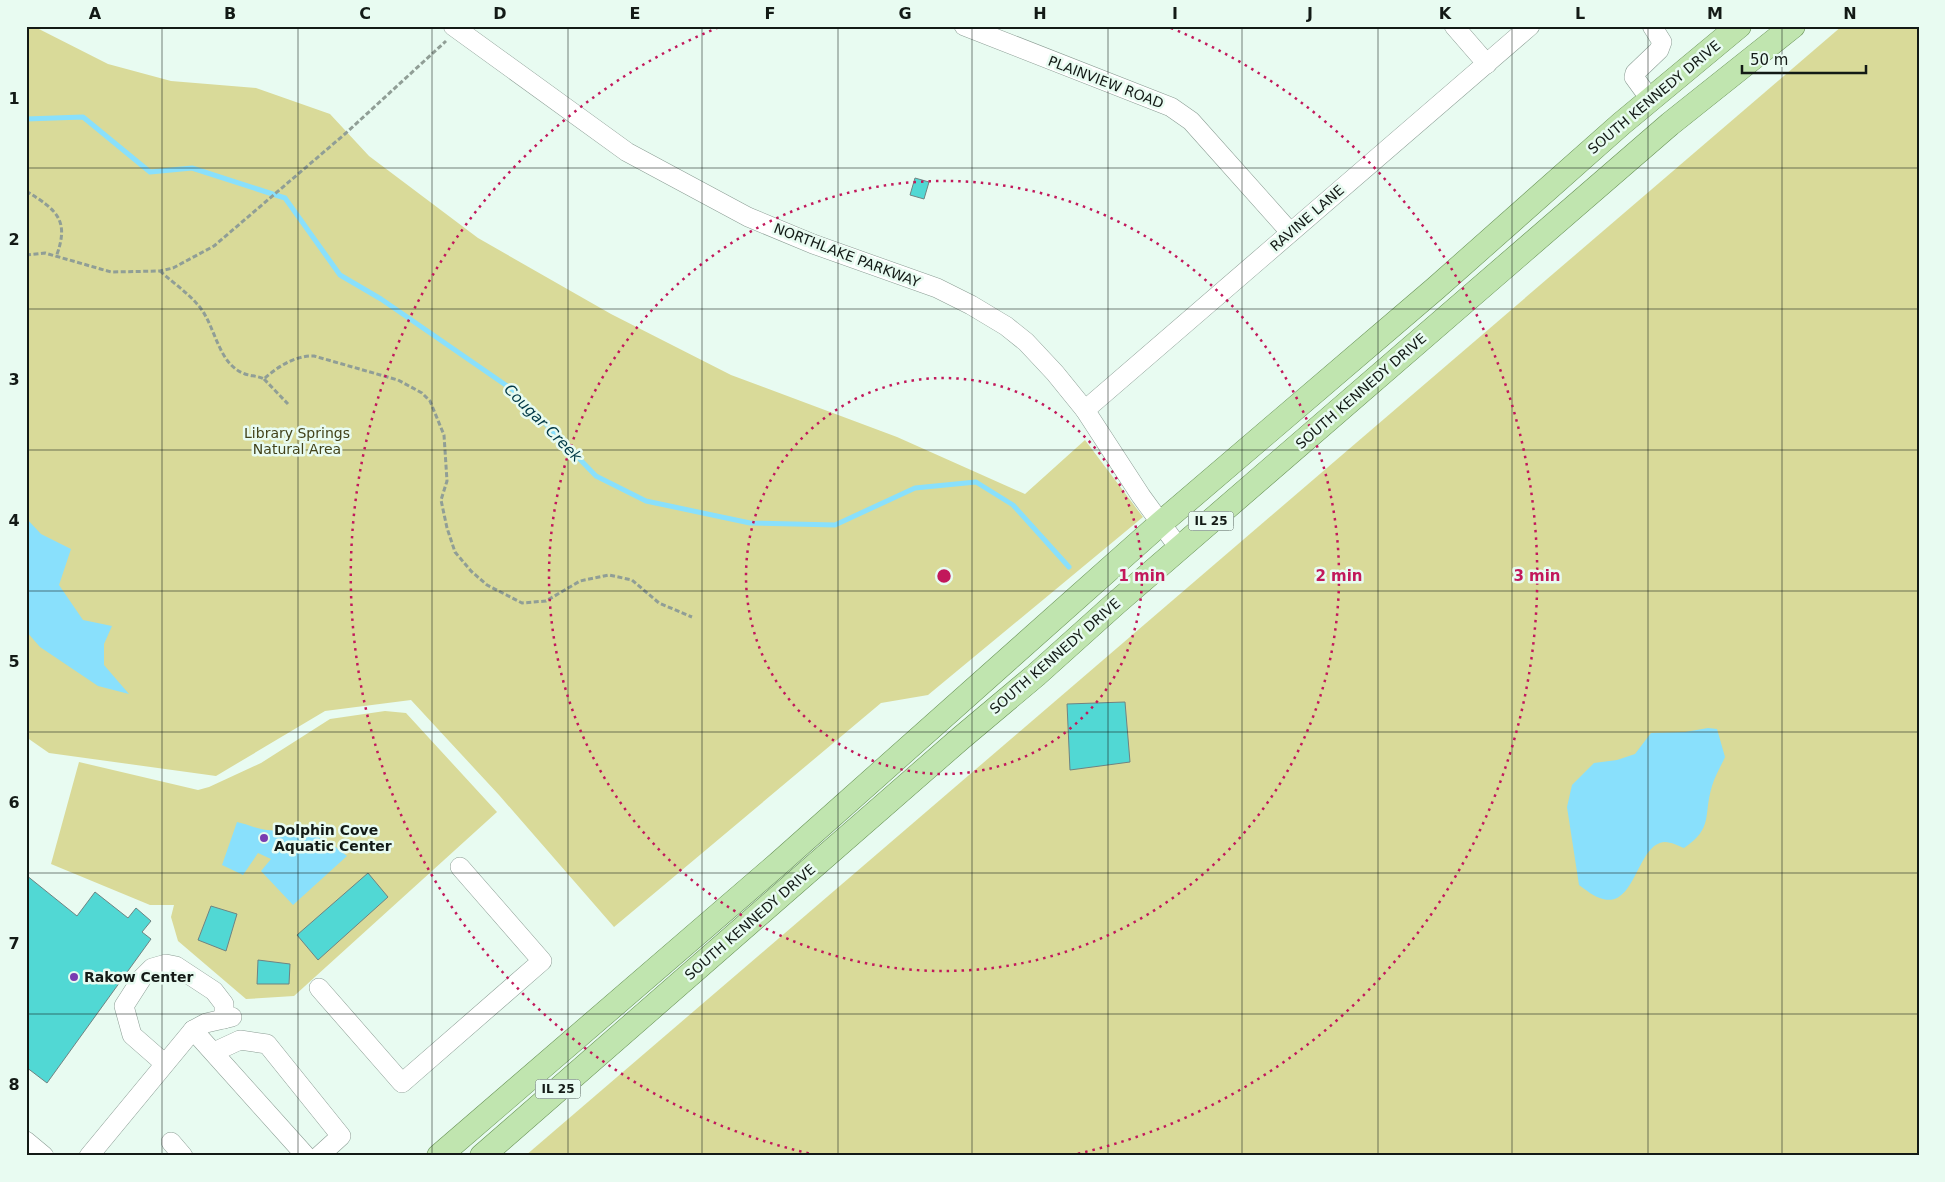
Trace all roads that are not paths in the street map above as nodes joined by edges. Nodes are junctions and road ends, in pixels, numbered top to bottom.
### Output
1 (964, 26) edge
2 (1454, 26) edge
3 (1530, 26) edge
4 (1652, 26) edge
5 (1739, 26) edge
6 (1793, 26) edge
7 (456, 27) edge
8 (1487, 64) junction
9 (1650, 99) junction
10 (1290, 232) junction
11 (1085, 410) junction
12 (1161, 523) junction
13 (1179, 548) junction
14 (460, 867) dead end
15 (319, 988) dead end
16 (192, 1030) junction
17 (214, 1052) junction
18 (164, 1063) junction
19 (26, 1141) edge
20 (44, 1156) edge
21 (89, 1156) edge
22 (306, 1156) edge
23 (319, 1156) edge
24 (440, 1156) edge
25 (482, 1156) edge

1 - 10 street, PLAINVIEW ROAD
2 - 8 street
3 - 8 street, RAVINE LANE
4 - 9 street
5 - 9 main road, SOUTH KENNEDY DRIVE / IL 25
6 - 13 main road, SOUTH KENNEDY DRIVE / IL 25
7 - 11 street, NORTHLAKE PARKWAY
8 - 10 street, RAVINE LANE
9 - 12 main road, SOUTH KENNEDY DRIVE / IL 25
10 - 11 street, RAVINE LANE
11 - 12 street, NORTHLAKE PARKWAY
12 - 13 street, NORTHLAKE PARKWAY
12 - 24 main road, SOUTH KENNEDY DRIVE / IL 25
13 - 25 main road, SOUTH KENNEDY DRIVE / IL 25
14 - 15 street
16 - 17 street
16 - 18 street
16 - 18 street
17 - 22 street
17 - 23 street
18 - 21 street
19 - 20 street

